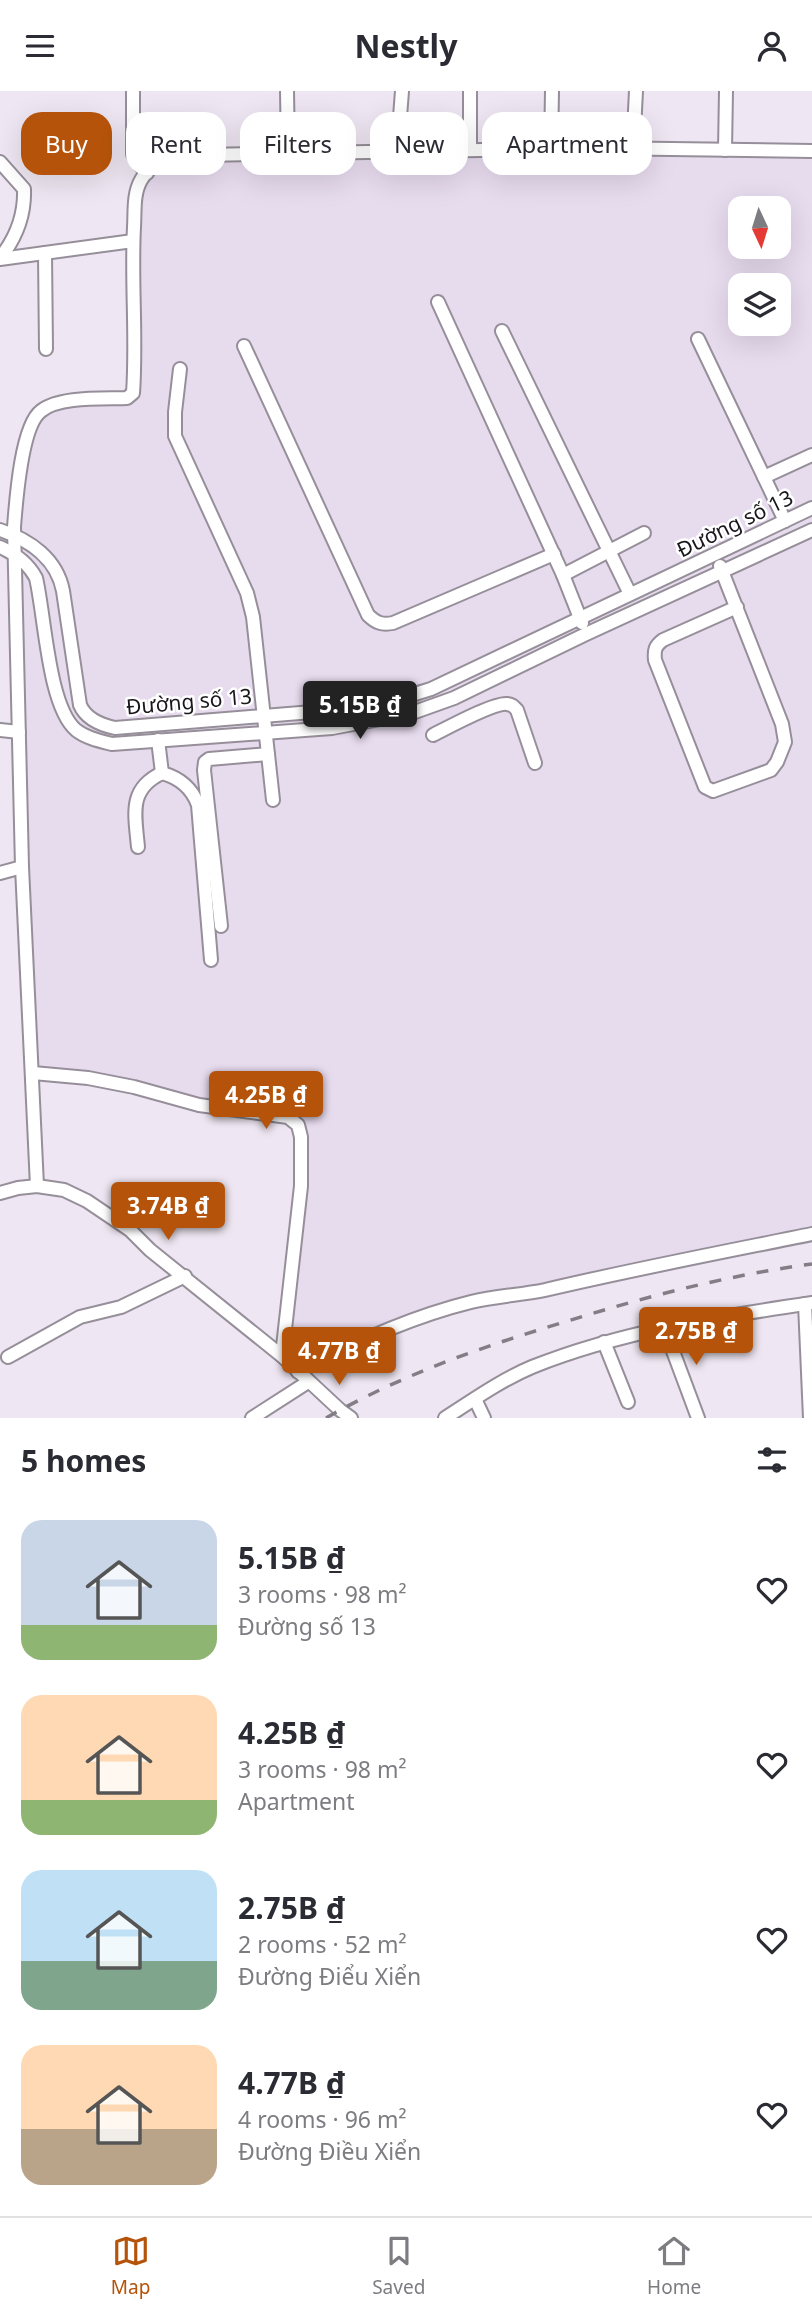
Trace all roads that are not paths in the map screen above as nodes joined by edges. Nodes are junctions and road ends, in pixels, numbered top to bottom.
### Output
1 (133, 91) edge
2 (287, 91) edge
3 (402, 91) edge
4 (470, 91) edge
5 (552, 91) edge
6 (636, 91) edge
7 (726, 91) edge
8 (133, 112) edge
9 (287, 112) edge
10 (400, 112) edge
11 (552, 112) edge
12 (635, 112) edge
13 (652, 149) edge
14 (470, 150) joint
15 (482, 150) edge
16 (725, 150) junction
17 (812, 151) edge
18 (0, 162) edge
19 (145, 175) edge
20 (133, 241) junction
21 (45, 253) junction
22 (0, 259) edge
23 (438, 302) dead end
24 (502, 331) dead end
25 (698, 339) dead end
26 (244, 346) dead end
27 (46, 349) dead end
28 (180, 369) dead end
29 (812, 455) edge
30 (764, 477) junction
31 (812, 508) edge
32 (785, 521) junction
33 (0, 530) edge
34 (812, 530) edge
35 (644, 533) dead end
36 (15, 537) junction
37 (0, 547) edge
38 (610, 550) junction
39 (15, 554) junction
40 (554, 554) junction
41 (715, 556) junction
42 (723, 572) junction
43 (563, 575) junction
44 (630, 594) junction
45 (737, 607) junction
46 (580, 617) junction
47 (586, 633) junction
48 (472, 689) junction
49 (490, 709) junction
50 (264, 715) junction
51 (91, 718) junction
52 (0, 730) edge
53 (19, 732) junction
54 (266, 733) junction
55 (82, 734) junction
56 (433, 734) dead end
57 (158, 740) junction
58 (268, 754) junction
59 (535, 763) dead end
60 (162, 773) junction
61 (273, 800) dead end
62 (138, 847) dead end
63 (22, 867) junction
64 (0, 873) edge
65 (221, 926) dead end
66 (211, 960) dead end
67 (33, 1073) junction
68 (37, 1186) junction
69 (0, 1193) edge
70 (812, 1234) edge
71 (185, 1276) junction
72 (808, 1303) edge
73 (664, 1327) junction
74 (604, 1342) junction
75 (282, 1356) junction
76 (8, 1357) dead end
77 (298, 1372) junction
78 (308, 1382) junction
79 (475, 1399) junction
80 (628, 1402) dead end
81 (252, 1418) edge
82 (351, 1418) edge
83 (444, 1418) edge
84 (484, 1418) edge
85 (698, 1418) edge
86 (810, 1418) edge

1 - 8 street
2 - 9 street
3 - 10 street
4 - 14 street
5 - 11 street
6 - 12 street
7 - 16 street
13 - 16 street
14 - 15 street
16 - 17 street
18 - 22 street
19 - 20 street
20 - 21 street
20 - 36 street
21 - 22 street
21 - 27 street
23 - 40 street
24 - 38 street
25 - 30 street
26 - 40 street
28 - 50 street
29 - 30 street
30 - 32 street
31 - 32 street, Đường số 13
32 - 41 street, Đường số 13
33 - 36 street
34 - 42 street, Đường số 13
35 - 38 street
36 - 39 street
36 - 51 street
37 - 39 street
38 - 43 street
38 - 44 street
39 - 53 street
39 - 55 street
40 - 43 street
41 - 42 street
41 - 44 street, Đường số 13
42 - 45 street
42 - 47 street, Đường số 13
43 - 46 street
44 - 46 street, Đường số 13
45 - 45 street
46 - 47 street
46 - 50 street, Đường số 13
47 - 48 street, Đường số 13
48 - 49 street
48 - 54 street, Đường số 13
49 - 56 street
49 - 59 street
50 - 51 street, Đường số 13
50 - 54 street
51 - 55 street
52 - 53 street
53 - 63 street
54 - 57 street, Đường số 13
54 - 58 street
55 - 57 street, Đường số 13
57 - 60 street
58 - 61 street
58 - 65 street
60 - 62 street
60 - 66 street
63 - 64 street
63 - 67 street
67 - 68 street
67 - 75 street
68 - 69 street
68 - 71 street
70 - 77 street
71 - 75 street
71 - 76 street
72 - 73 street
72 - 86 street
73 - 74 street
73 - 85 street
74 - 79 street
74 - 80 street
75 - 77 street
77 - 78 street
78 - 81 street
78 - 82 street
79 - 83 street
79 - 84 street

